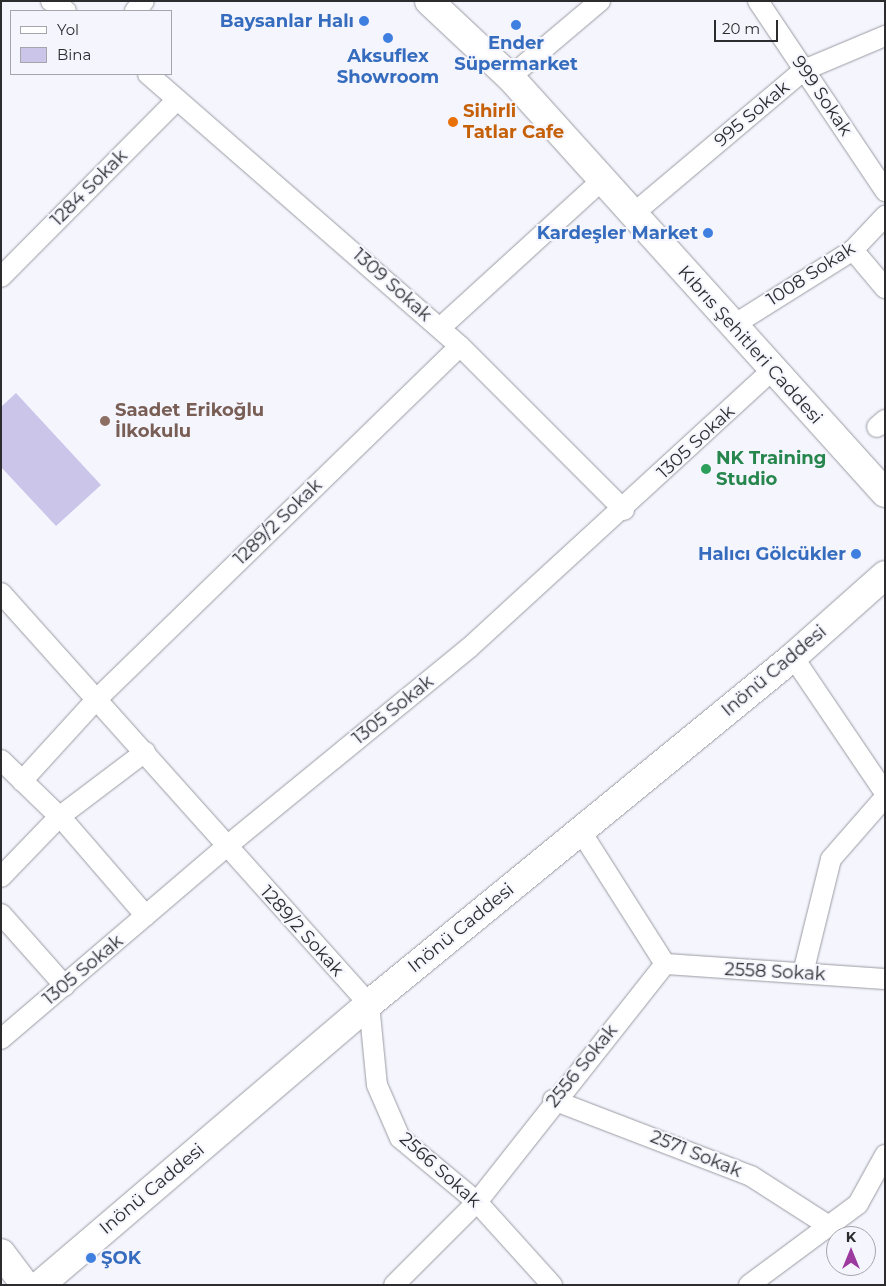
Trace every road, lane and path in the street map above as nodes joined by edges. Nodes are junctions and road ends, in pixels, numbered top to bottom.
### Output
1 (51, 1) edge
2 (429, 1) edge
3 (600, 1) edge
4 (758, 1) edge
5 (64, 10) edge
6 (885, 36) edge
7 (804, 70) junction
8 (149, 75) edge
9 (510, 77) junction
10 (177, 100) junction
11 (602, 180) junction
12 (885, 191) edge
13 (633, 214) junction
14 (885, 216) edge
15 (853, 250) junction
16 (1, 277) edge
17 (885, 288) edge
18 (732, 326) junction
19 (440, 328) junction
20 (460, 346) junction
21 (774, 368) junction
22 (885, 493) edge
23 (624, 510) junction
24 (885, 574) edge
25 (3, 600) edge
26 (793, 657) junction
27 (97, 698) junction
28 (145, 752) junction
29 (1, 760) edge
30 (22, 781) junction
31 (885, 793) edge
32 (885, 797) edge
33 (59, 817) junction
34 (580, 830) junction
35 (227, 846) junction
36 (1, 877) edge
37 (1, 914) edge
38 (146, 916) junction
39 (665, 964) junction
40 (803, 973) junction
41 (885, 979) edge
42 (65, 986) junction
43 (369, 1004) junction
44 (1, 1038) edge
45 (553, 1100) junction
46 (885, 1155) edge
47 (477, 1202) junction
48 (829, 1226) joint
49 (826, 1228) edge
50 (1, 1253) edge
51 (25, 1285) edge
52 (40, 1285) edge
53 (394, 1285) edge
54 (552, 1285) edge
55 (749, 1285) edge

1 - 5 street
2 - 9 street, Kıbrıs Şehitleri Caddesi
3 - 9 street
4 - 7 street, 999 Sokak
6 - 7 street, 995 Sokak
7 - 12 street, 999 Sokak
7 - 13 street, 995 Sokak
8 - 10 street, 1309 Sokak
9 - 11 street, Kıbrıs Şehitleri Caddesi
10 - 16 street, 1284 Sokak
10 - 19 street, 1309 Sokak
11 - 13 street, Kıbrıs Şehitleri Caddesi
11 - 19 street
13 - 18 street, Kıbrıs Şehitleri Caddesi
14 - 15 street, 1008 Sokak
15 - 17 street
15 - 18 street, 1008 Sokak
18 - 21 street, Kıbrıs Şehitleri Caddesi
19 - 20 street, 1309 Sokak
20 - 23 street, 1309 Sokak
20 - 27 street, 1289/2 Sokak
21 - 22 street, Kıbrıs Şehitleri Caddesi
21 - 23 street, 1305 Sokak
23 - 35 street, 1305 Sokak
24 - 26 street, Inönü Caddesi
25 - 27 street, 1289/2 Sokak
26 - 31 street
26 - 34 street, Inönü Caddesi
27 - 28 street, 1289/2 Sokak
27 - 30 street
28 - 33 street
28 - 35 street, 1289/2 Sokak
29 - 30 street
30 - 33 street
32 - 40 street
33 - 36 street
33 - 38 street
34 - 39 street
34 - 43 street, Inönü Caddesi
35 - 38 street, 1305 Sokak
35 - 43 street, 1289/2 Sokak
37 - 42 street
38 - 42 street, 1305 Sokak
39 - 40 street, 2558 Sokak
39 - 45 street, 2556 Sokak
40 - 41 street, 2558 Sokak
42 - 44 street, 1305 Sokak
43 - 47 street, 2566 Sokak
43 - 52 street, Inönü Caddesi
45 - 47 street, 2556 Sokak
45 - 48 street, 2571 Sokak
46 - 48 street
47 - 53 street, 2556 Sokak
47 - 54 street, 2566 Sokak
49 - 55 street
50 - 51 street

